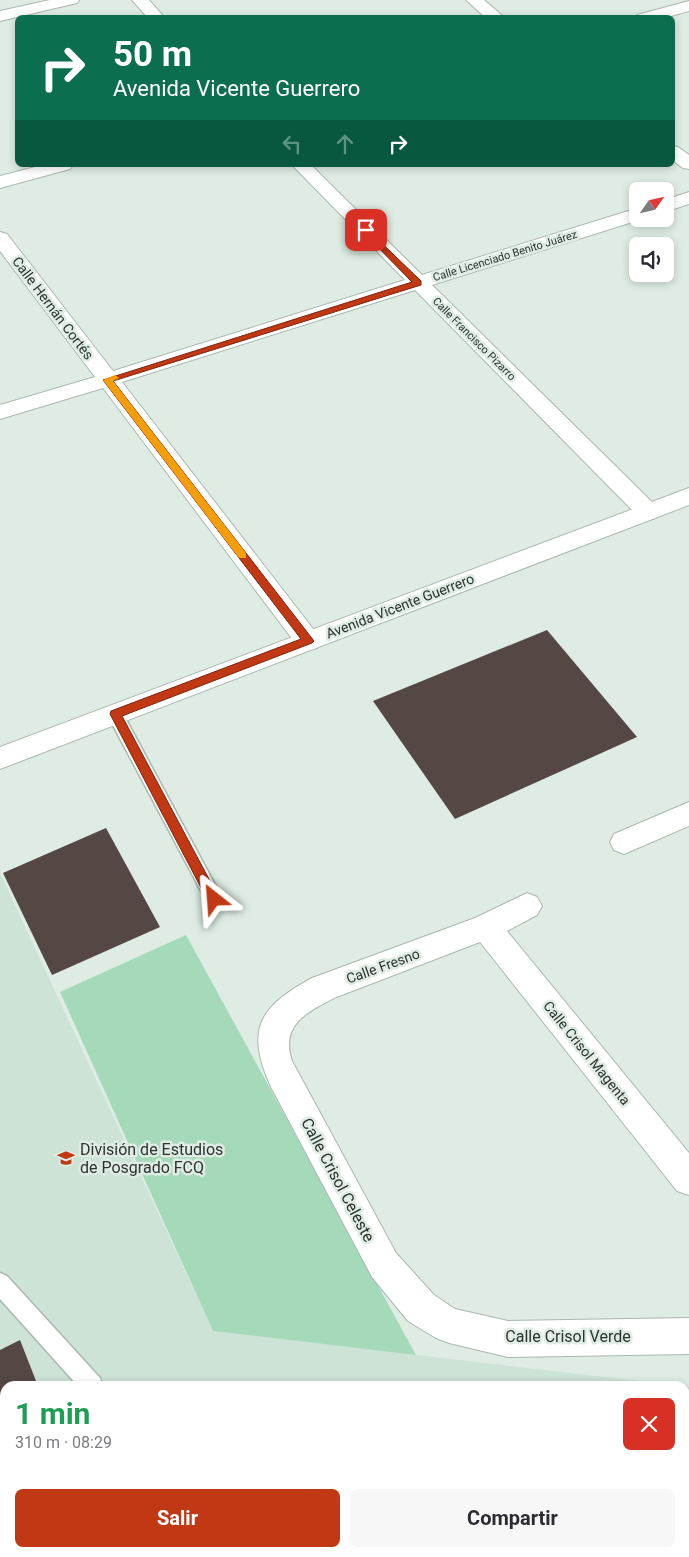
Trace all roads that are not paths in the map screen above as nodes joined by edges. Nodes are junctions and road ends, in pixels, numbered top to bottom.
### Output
1 (71, 0) edge
2 (140, 0) edge
3 (474, 0) edge
4 (689, 6) edge
5 (154, 15) edge
6 (492, 15) edge
7 (655, 15) edge
8 (0, 16) edge
9 (675, 153) edge
10 (689, 164) edge
11 (56, 167) edge
12 (303, 167) edge
13 (0, 182) edge
14 (689, 198) edge
15 (674, 203) edge
16 (629, 217) edge
17 (0, 238) edge
18 (418, 283) junction
19 (107, 380) junction
20 (0, 412) edge
21 (689, 496) edge
22 (648, 512) junction
23 (308, 641) junction
24 (115, 714) junction
25 (0, 758) edge
26 (684, 824) edge
27 (624, 842) dead end
28 (214, 899) dead end
29 (527, 906) dead end
30 (486, 928) junction
31 (284, 1012) joint
32 (689, 1179) edge
33 (0, 1283) edge
34 (449, 1325) joint
35 (689, 1336) edge
36 (88, 1381) edge

1 - 8 street
2 - 5 street
3 - 6 street
4 - 7 street
9 - 10 street
11 - 13 street
12 - 18 street, Calle Francisco Pizarro
14 - 15 street
16 - 18 street, Calle Licenciado Benito Juárez
17 - 19 street, Calle Hernán Cortés
18 - 19 street, Calle Licenciado Benito Juárez
18 - 22 street, Calle Francisco Pizarro
19 - 20 street, Calle Licenciado Benito Juárez
19 - 23 street, Calle Hernán Cortés
21 - 22 street, Avenida Vicente Guerrero
22 - 23 street, Avenida Vicente Guerrero
23 - 24 street, Avenida Vicente Guerrero
24 - 25 street, Avenida Vicente Guerrero
24 - 28 lane
26 - 27 street
29 - 30 street, Calle Fresno
30 - 31 street, Calle Fresno
30 - 32 street, Calle Crisol Magenta
31 - 34 street, Calle Crisol Celeste
33 - 36 lane
34 - 35 street, Calle Crisol Verde

